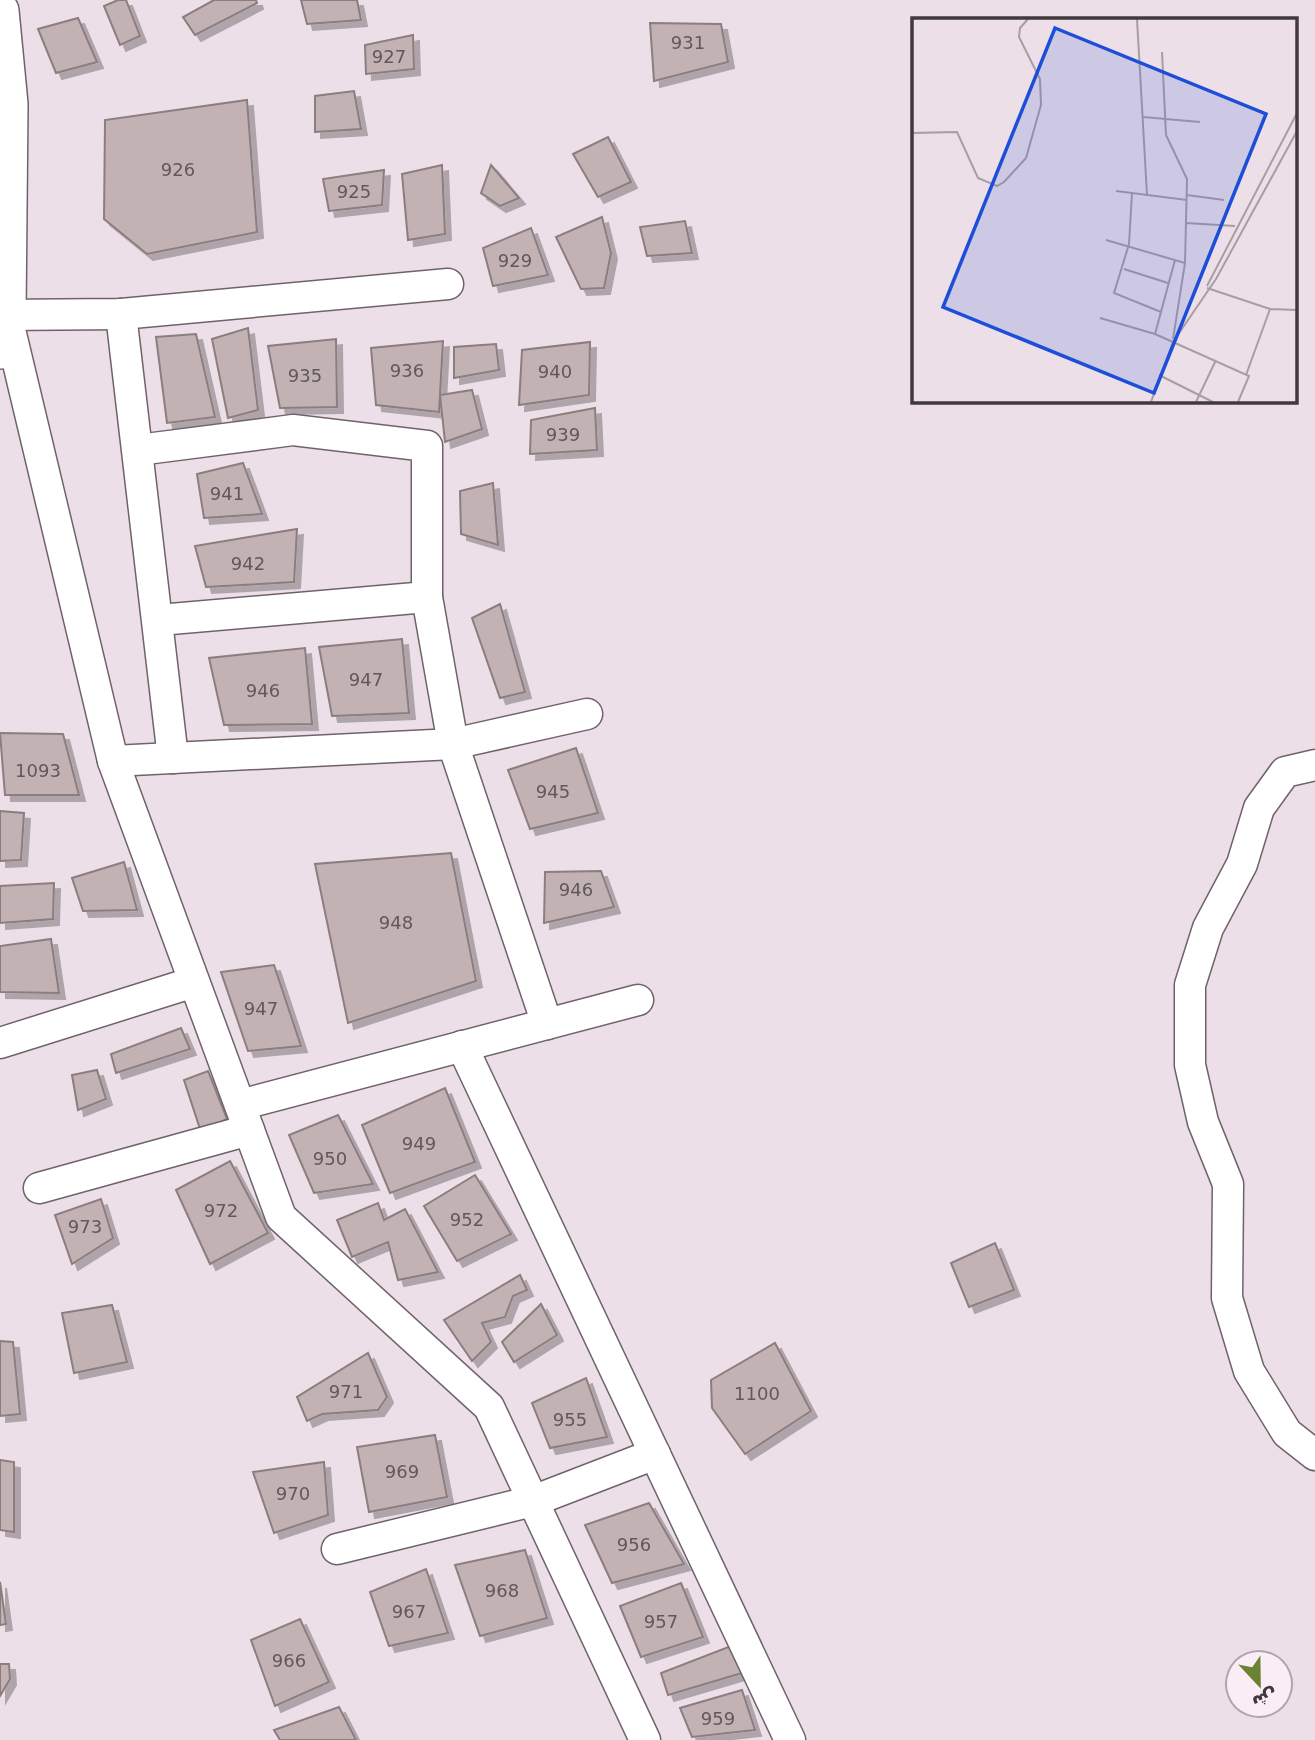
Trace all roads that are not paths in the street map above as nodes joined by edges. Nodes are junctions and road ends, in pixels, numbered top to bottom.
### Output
1 (0, 10) edge
2 (4, 104) edge
3 (447, 284) dead end
4 (121, 314) junction
5 (3, 315) edge
6 (0, 351) edge
7 (138, 450) junction
8 (426, 597) junction
9 (159, 620) junction
10 (587, 714) dead end
11 (453, 744) junction
12 (173, 758) junction
13 (113, 761) junction
14 (1315, 765) edge
15 (194, 982) junction
16 (638, 1000) dead end
17 (547, 1024) junction
18 (0, 1043) edge
19 (462, 1046) junction
20 (244, 1118) junction
21 (39, 1188) dead end
22 (655, 1454) junction
23 (1315, 1455) edge
24 (533, 1501) junction
25 (337, 1549) dead end
26 (645, 1740) edge
27 (790, 1740) edge

1 - 2 street
2 - 5 street
3 - 4 street
4 - 5 street
4 - 7 street
5 - 6 street
5 - 13 street
7 - 8 street
7 - 9 street
8 - 9 street
8 - 11 street
9 - 12 street
10 - 11 street
11 - 12 street
11 - 17 street
12 - 13 street
13 - 15 street
14 - 23 street
15 - 18 street
15 - 20 street
16 - 17 street
17 - 19 street
19 - 20 street
19 - 22 street
20 - 21 street
20 - 24 street
22 - 24 street
22 - 27 street
24 - 25 street
24 - 26 street

